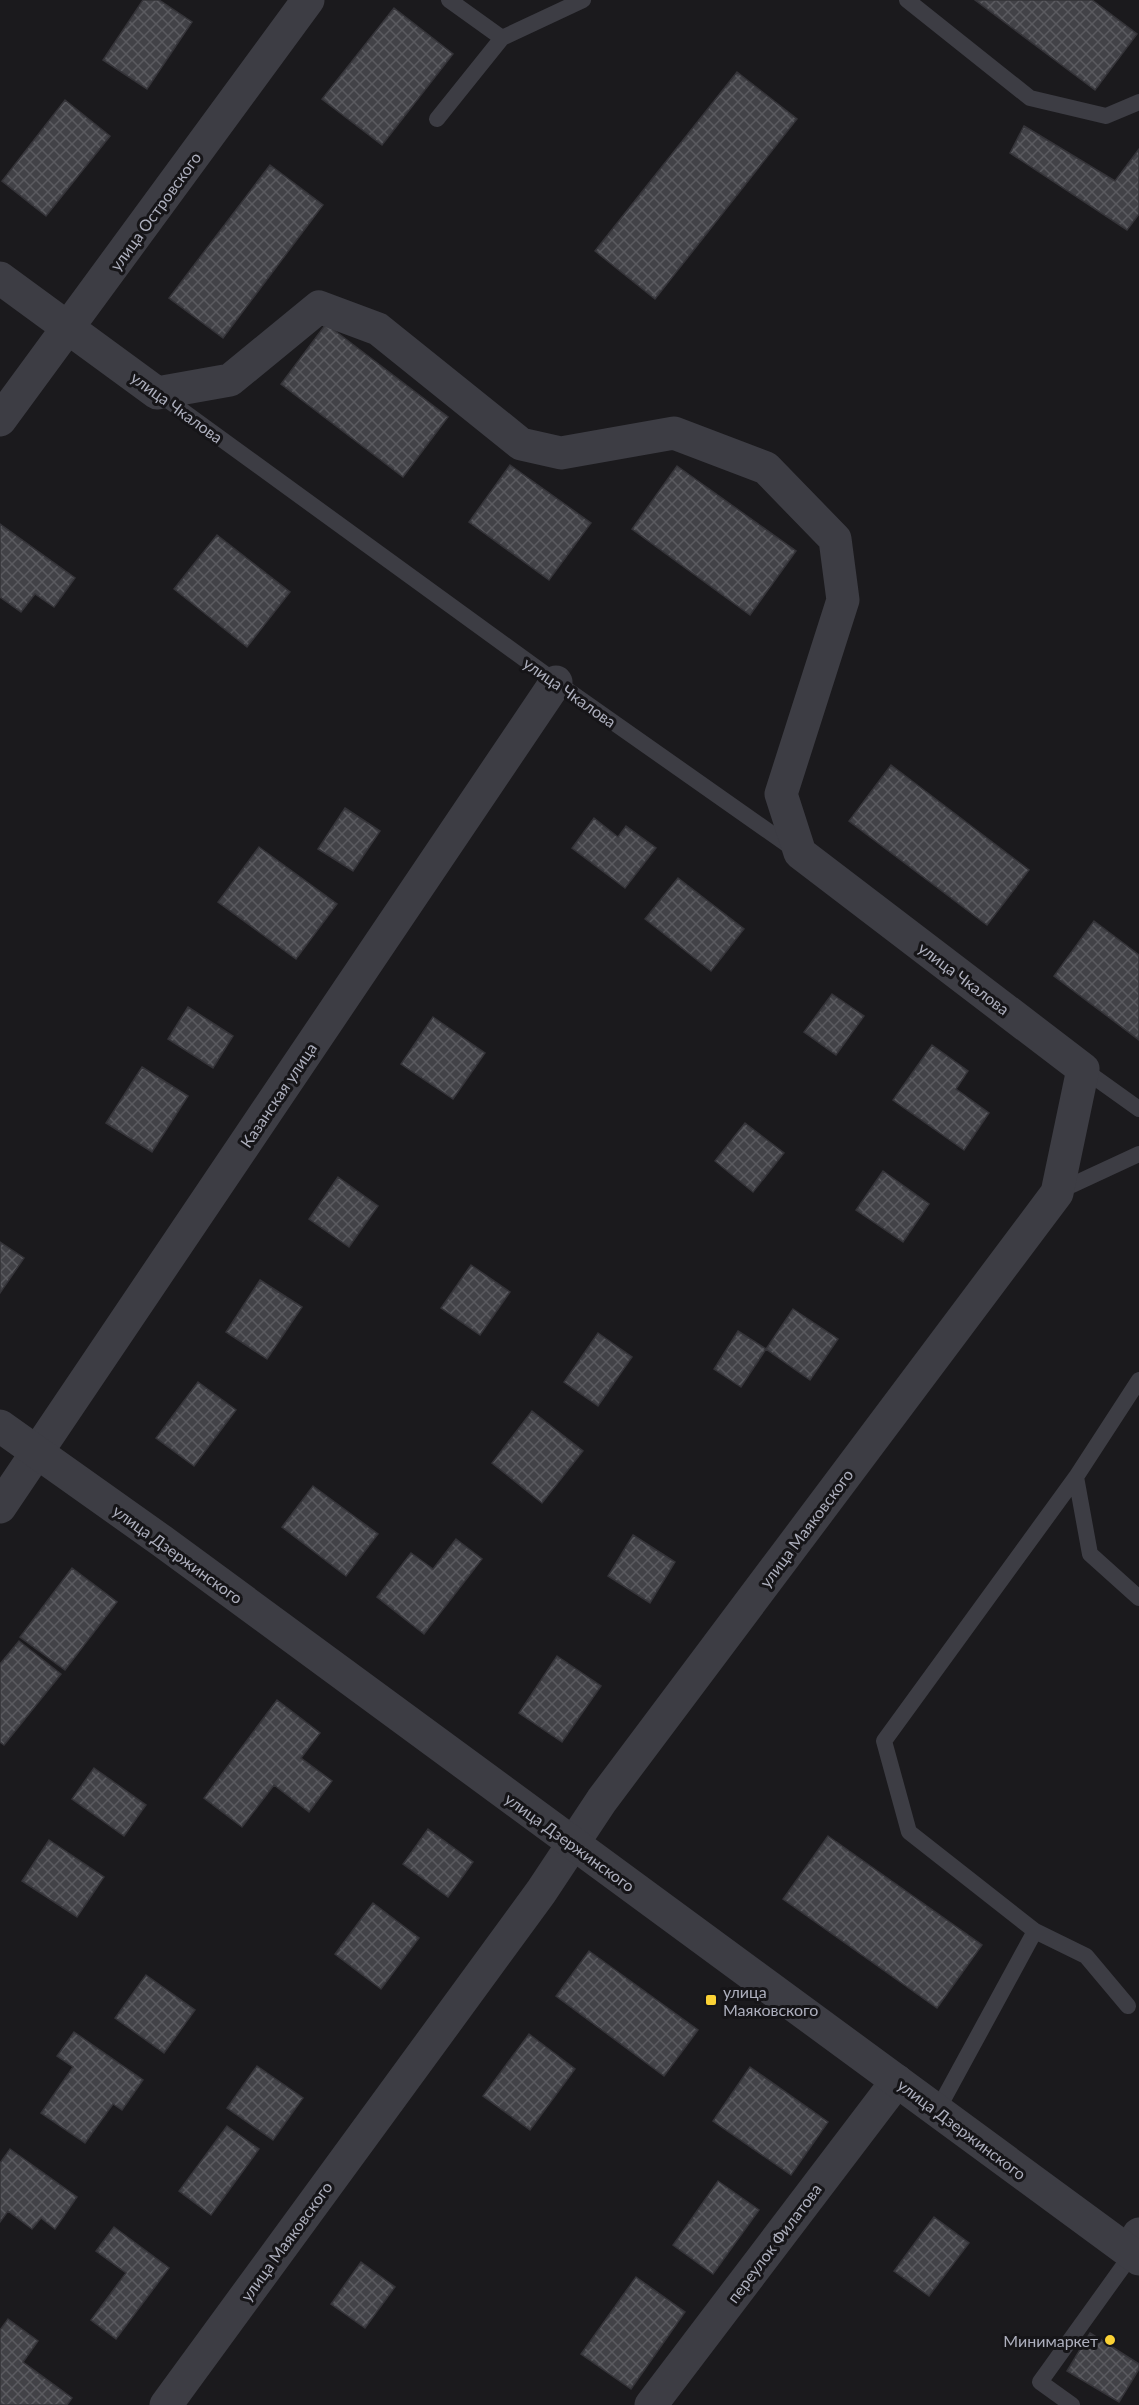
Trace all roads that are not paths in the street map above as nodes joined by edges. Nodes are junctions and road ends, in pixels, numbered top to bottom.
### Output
1 (308, 0) edge
2 (449, 0) edge
3 (583, 0) edge
4 (907, 0) edge
5 (502, 38) junction
6 (1139, 102) edge
7 (437, 119) dead end
8 (0, 278) edge
9 (69, 329) junction
10 (157, 393) junction
11 (0, 420) edge
12 (556, 682) junction
13 (800, 853) junction
14 (1083, 1069) junction
15 (1139, 1108) edge
16 (1139, 1154) edge
17 (1057, 1193) junction
18 (1139, 1380) edge
19 (0, 1426) edge
20 (38, 1452) junction
21 (1076, 1477) junction
22 (0, 1507) edge
23 (1139, 1598) edge
24 (571, 1844) junction
25 (1035, 1931) junction
26 (1128, 2006) dead end
27 (897, 2081) junction
28 (938, 2111) junction
29 (1137, 2249) edge
30 (166, 2405) edge
31 (651, 2405) edge
32 (1072, 2405) edge

1 - 9 street, улица Островского
2 - 5 lane
3 - 5 lane
4 - 6 lane
5 - 7 lane
8 - 9 street, улица Чкалова
9 - 10 street, улица Чкалова
9 - 11 street, улица Островского
10 - 12 lane, улица Чкалова
10 - 13 street
12 - 13 lane, улица Чкалова
12 - 20 street, Казанская улица
13 - 14 street, улица Чкалова
14 - 15 lane, улица Чкалова
14 - 17 street, улица Маяковского
16 - 17 lane
17 - 24 street, улица Маяковского
18 - 21 lane
19 - 20 street, улица Дзержинского
20 - 22 street, Казанская улица
20 - 24 street, улица Дзержинского
21 - 23 lane
21 - 25 lane
24 - 27 street, улица Дзержинского
24 - 30 street, улица Маяковского
25 - 26 lane
25 - 28 lane
27 - 28 street, улица Дзержинского
27 - 31 street, переулок Филатова
28 - 29 street, улица Дзержинского
29 - 32 lane

